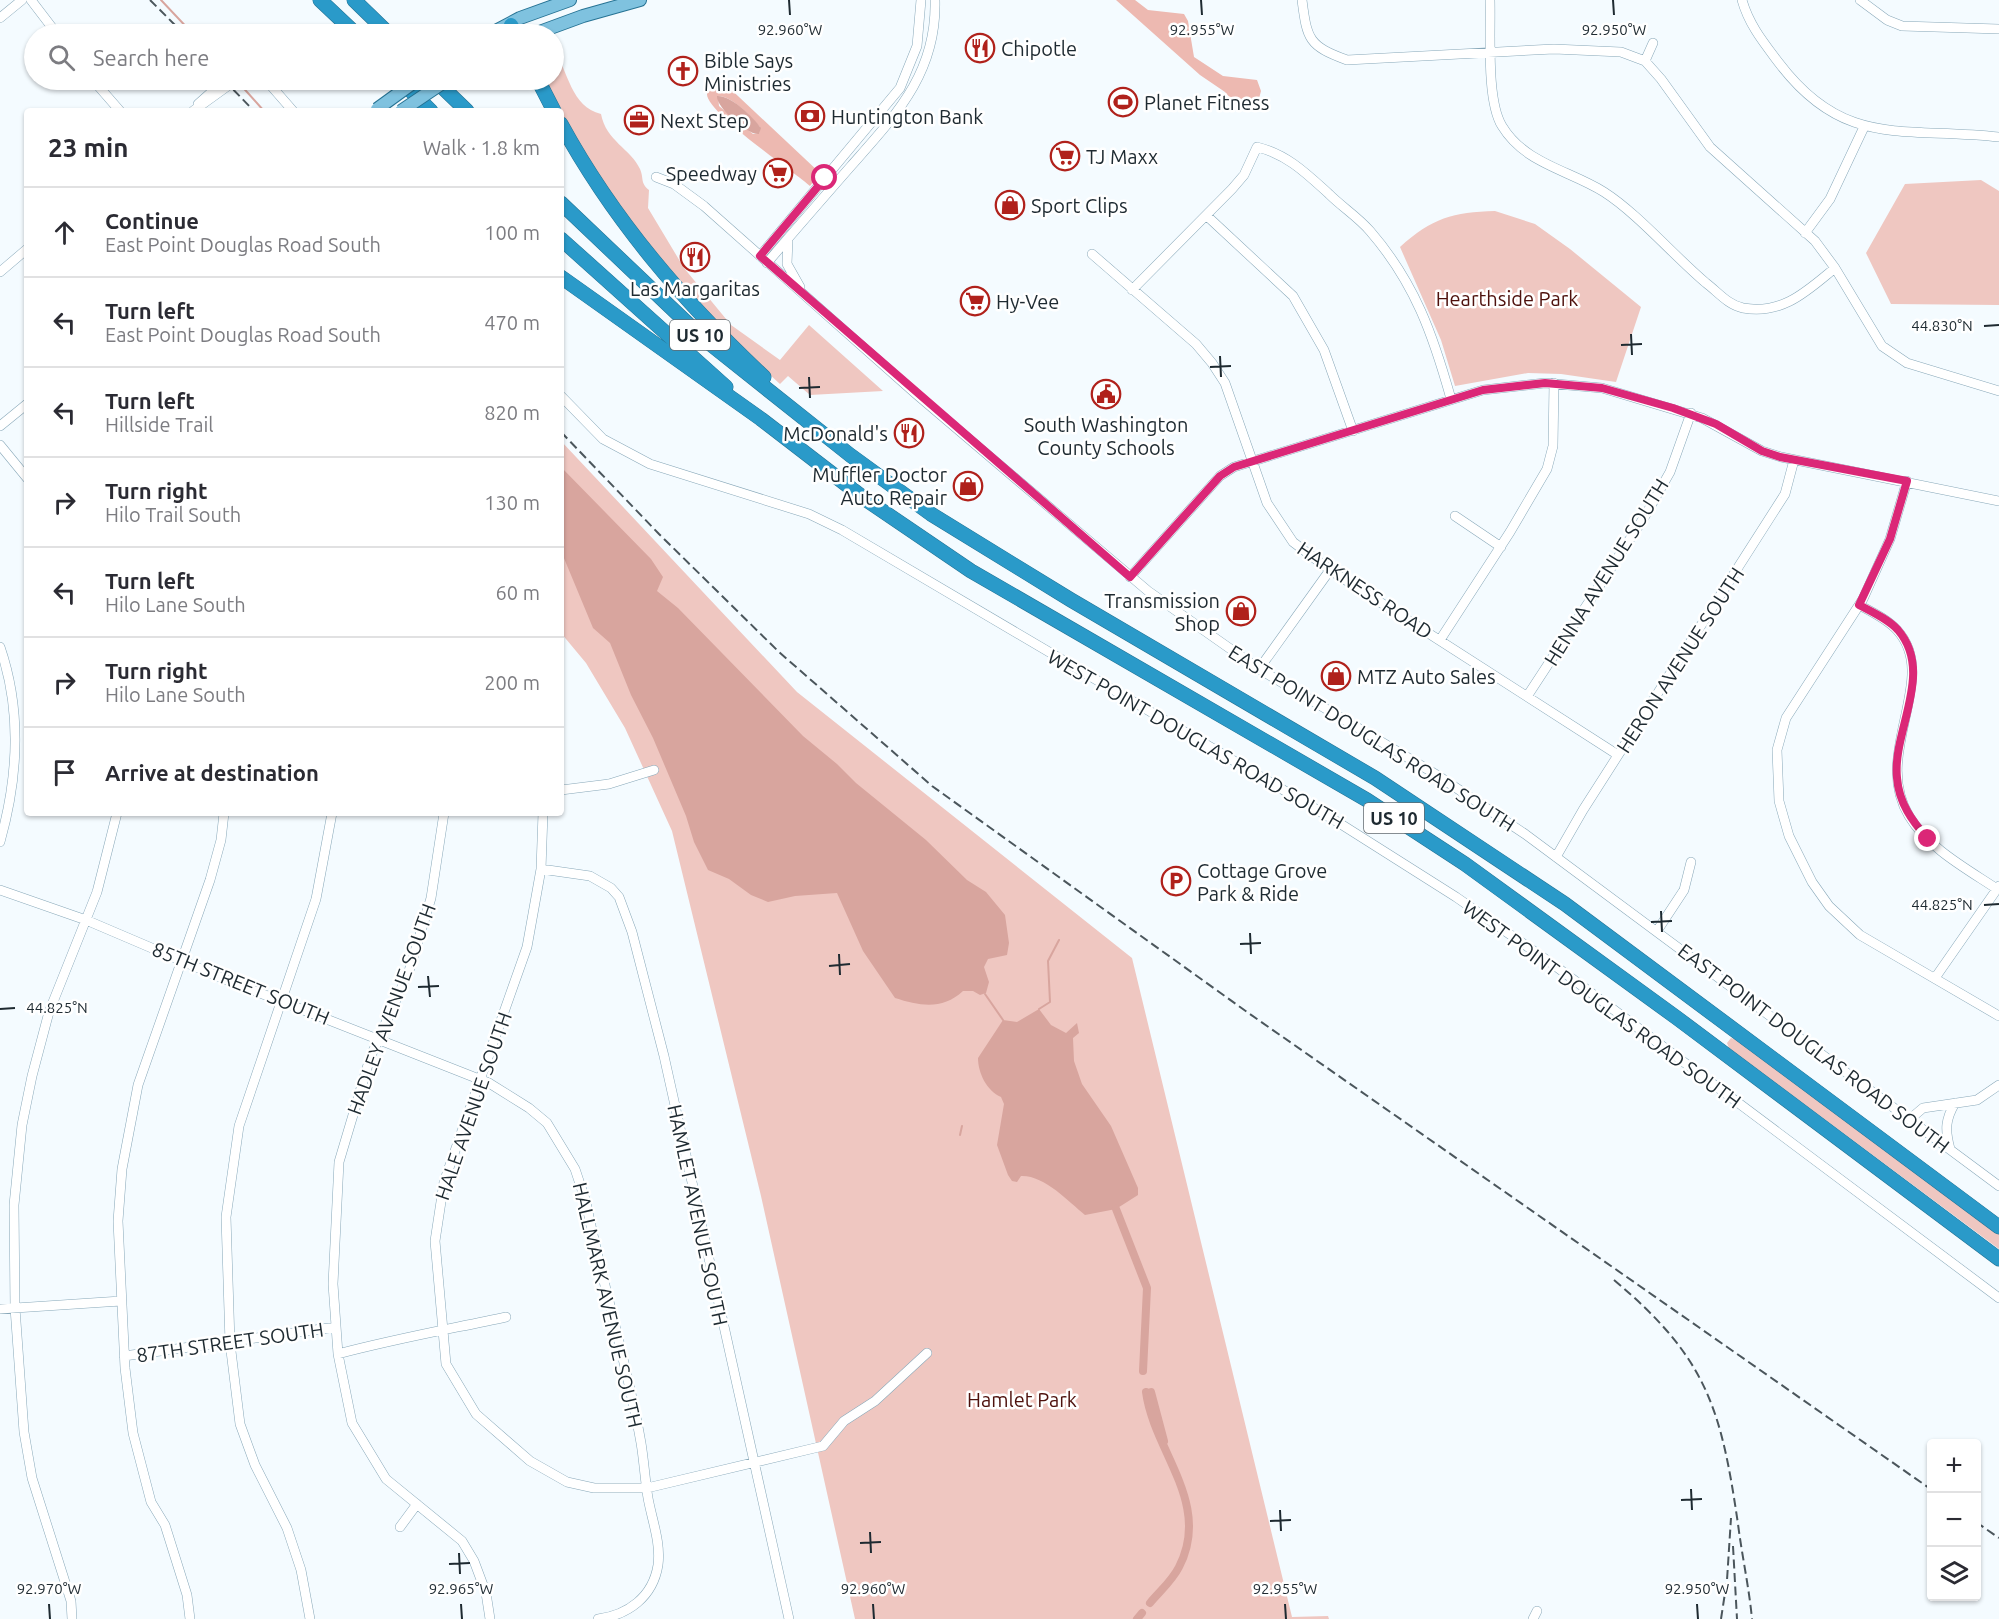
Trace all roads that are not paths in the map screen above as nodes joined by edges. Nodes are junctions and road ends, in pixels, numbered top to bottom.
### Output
1 (22, 0) edge
2 (31, 0) edge
3 (320, 0) edge
4 (354, 0) edge
5 (570, 0) edge
6 (640, 0) edge
7 (921, 0) edge
8 (935, 0) edge
9 (1302, 0) edge
10 (1490, 0) edge
11 (1742, 0) edge
12 (1860, 0) edge
13 (0, 18) edge
14 (49, 24) edge
15 (345, 24) edge
16 (379, 24) edge
17 (516, 24) edge
18 (561, 24) edge
19 (1999, 29) edge
20 (1653, 43) dead end
21 (1492, 53) junction
22 (1645, 61) junction
23 (102, 90) edge
24 (215, 90) edge
25 (222, 90) edge
26 (275, 90) edge
27 (403, 90) edge
28 (410, 90) edge
29 (432, 90) edge
30 (445, 90) edge
31 (543, 90) edge
32 (117, 108) edge
33 (196, 108) edge
34 (197, 108) edge
35 (290, 108) edge
36 (378, 108) edge
37 (405, 108) edge
38 (428, 108) edge
39 (464, 108) edge
40 (552, 108) edge
41 (1864, 127) junction
42 (564, 129) edge
43 (1999, 136) edge
44 (656, 177) dead end
45 (564, 206) edge
46 (1208, 216) junction
47 (1805, 233) junction
48 (788, 239) junction
49 (564, 242) edge
50 (24, 251) edge
51 (1092, 254) dead end
52 (0, 256) edge
53 (764, 260) junction
54 (4, 268) edge
55 (1835, 268) junction
56 (564, 280) edge
57 (1132, 291) junction
58 (810, 301) junction
59 (1554, 383) junction
60 (1999, 391) edge
61 (564, 399) edge
62 (1451, 399) junction
63 (24, 406) edge
64 (1691, 414) junction
65 (761, 419) junction
66 (0, 426) edge
67 (1353, 431) junction
68 (0, 445) edge
69 (850, 455) junction
70 (1252, 460) junction
71 (1794, 460) junction
72 (24, 473) edge
73 (1907, 481) junction
74 (1999, 501) edge
75 (1455, 516) dead end
76 (1501, 547) junction
77 (1330, 570) junction
78 (1130, 577) junction
79 (1859, 605) junction
80 (1440, 640) junction
81 (0, 647) edge
82 (1259, 669) junction
83 (1528, 695) junction
84 (1618, 755) junction
85 (654, 770) dead end
86 (564, 790) edge
87 (116, 816) edge
88 (224, 816) edge
89 (331, 816) edge
90 (444, 816) edge
91 (543, 816) edge
92 (0, 842) edge
93 (1556, 857) junction
94 (1691, 862) dead end
95 (541, 869) junction
96 (1998, 888) edge
97 (0, 890) edge
98 (86, 920) junction
99 (1657, 931) junction
100 (182, 961) junction
101 (1935, 978) junction
102 (282, 1001) junction
103 (1999, 1016) edge
104 (378, 1040) junction
105 (480, 1080) junction
106 (1999, 1084) edge
107 (1955, 1103) junction
108 (1910, 1119) junction
109 (1950, 1149) junction
110 (1999, 1186) edge
111 (1999, 1227) edge
112 (1999, 1259) edge
113 (1999, 1298) edge
114 (121, 1301) junction
115 (15, 1308) junction
116 (0, 1309) edge
117 (506, 1317) dead end
118 (336, 1327) junction
119 (442, 1332) junction
120 (230, 1343) junction
121 (927, 1353) dead end
122 (338, 1354) junction
123 (124, 1356) junction
124 (753, 1464) junction
125 (647, 1488) junction
126 (417, 1504) junction
127 (399, 1527) dead end
128 (72, 1619) edge
129 (190, 1619) edge
130 (310, 1619) edge
131 (490, 1619) edge
132 (598, 1619) edge
133 (789, 1619) edge

1 - 13 street
2 - 14 street
3 - 15 highway
4 - 16 highway
5 - 17 main road
6 - 18 main road
7 - 53 street
8 - 48 street
9 - 21 street
10 - 21 street
11 - 41 street
12 - 19 street
20 - 22 street
21 - 22 street
21 - 55 street
22 - 47 street
23 - 32 street
24 - 33 street
25 - 34 street
26 - 35 street
27 - 36 main road, bridge
28 - 38 highway
29 - 37 main road, bridge
30 - 39 highway
31 - 40 highway
41 - 43 street
41 - 47 street
42 - 69 highway
44 - 53 street, EAST POINT DOUGLAS ROAD SOUTH
45 - 69 highway, US 10
46 - 57 street
46 - 62 street
46 - 67 street
47 - 55 street
48 - 53 street
48 - 58 street
49 - 65 highway, US 10
50 - 54 street
51 - 57 street, HARKNESS ROAD
52 - 54 street
53 - 58 street, EAST POINT DOUGLAS ROAD SOUTH
55 - 60 street
56 - 65 highway
57 - 70 street, HARKNESS ROAD
58 - 78 street, EAST POINT DOUGLAS ROAD SOUTH
59 - 62 street
59 - 64 street
59 - 76 street
61 - 113 street, WEST POINT DOUGLAS ROAD SOUTH
62 - 67 street
63 - 66 street
64 - 71 street
64 - 83 street, HENNA AVENUE SOUTH
65 - 112 highway, US 10
67 - 70 street
68 - 72 street
69 - 111 highway, US 10
70 - 77 street, HARKNESS ROAD
70 - 78 street
71 - 73 street
71 - 84 street, HERON AVENUE SOUTH
73 - 74 street
73 - 79 street
75 - 76 street
76 - 80 street
77 - 80 street, HARKNESS ROAD
77 - 82 street
78 - 82 street, EAST POINT DOUGLAS ROAD SOUTH
79 - 96 street
79 - 101 street
80 - 83 street, HARKNESS ROAD
81 - 92 street
82 - 93 street, EAST POINT DOUGLAS ROAD SOUTH
83 - 84 street, HARKNESS ROAD
84 - 93 street, HERON AVENUE SOUTH
85 - 86 street
87 - 98 street
88 - 100 street
89 - 102 street
90 - 104 street, HADLEY AVENUE SOUTH
91 - 95 street, HALE AVENUE SOUTH
93 - 99 street, EAST POINT DOUGLAS ROAD SOUTH
94 - 99 street
95 - 105 street, HALE AVENUE SOUTH
95 - 124 street, HAMLET AVENUE SOUTH
96 - 101 street
97 - 98 street, 85TH STREET SOUTH
98 - 100 street, 85TH STREET SOUTH
98 - 115 street
99 - 108 street, EAST POINT DOUGLAS ROAD SOUTH
100 - 102 street, 85TH STREET SOUTH
100 - 114 street
101 - 103 street
102 - 104 street, 85TH STREET SOUTH
102 - 120 street
104 - 105 street, 85TH STREET SOUTH
104 - 118 street, HADLEY AVENUE SOUTH
105 - 119 street, HALE AVENUE SOUTH
105 - 125 street, HALLMARK AVENUE SOUTH
106 - 107 street
107 - 108 street
107 - 109 street
108 - 109 street, EAST POINT DOUGLAS ROAD SOUTH
109 - 110 street, EAST POINT DOUGLAS ROAD SOUTH
114 - 115 street
114 - 123 street
115 - 116 street
115 - 128 street
117 - 119 street, 87TH STREET SOUTH
118 - 120 street, 87TH STREET SOUTH
118 - 122 street, HADLEY AVENUE SOUTH
119 - 122 street, 87TH STREET SOUTH
119 - 125 street, HALE AVENUE SOUTH
120 - 123 street, 87TH STREET SOUTH
120 - 130 street
121 - 124 street, HALE AVENUE SOUTH
122 - 126 street, HADLEY AVENUE SOUTH
123 - 129 street
124 - 125 street, HALE AVENUE SOUTH
124 - 133 street, HAMLET AVENUE SOUTH
125 - 132 street, HALLMARK AVENUE SOUTH
126 - 127 street
126 - 131 street, HADLEY AVENUE SOUTH

